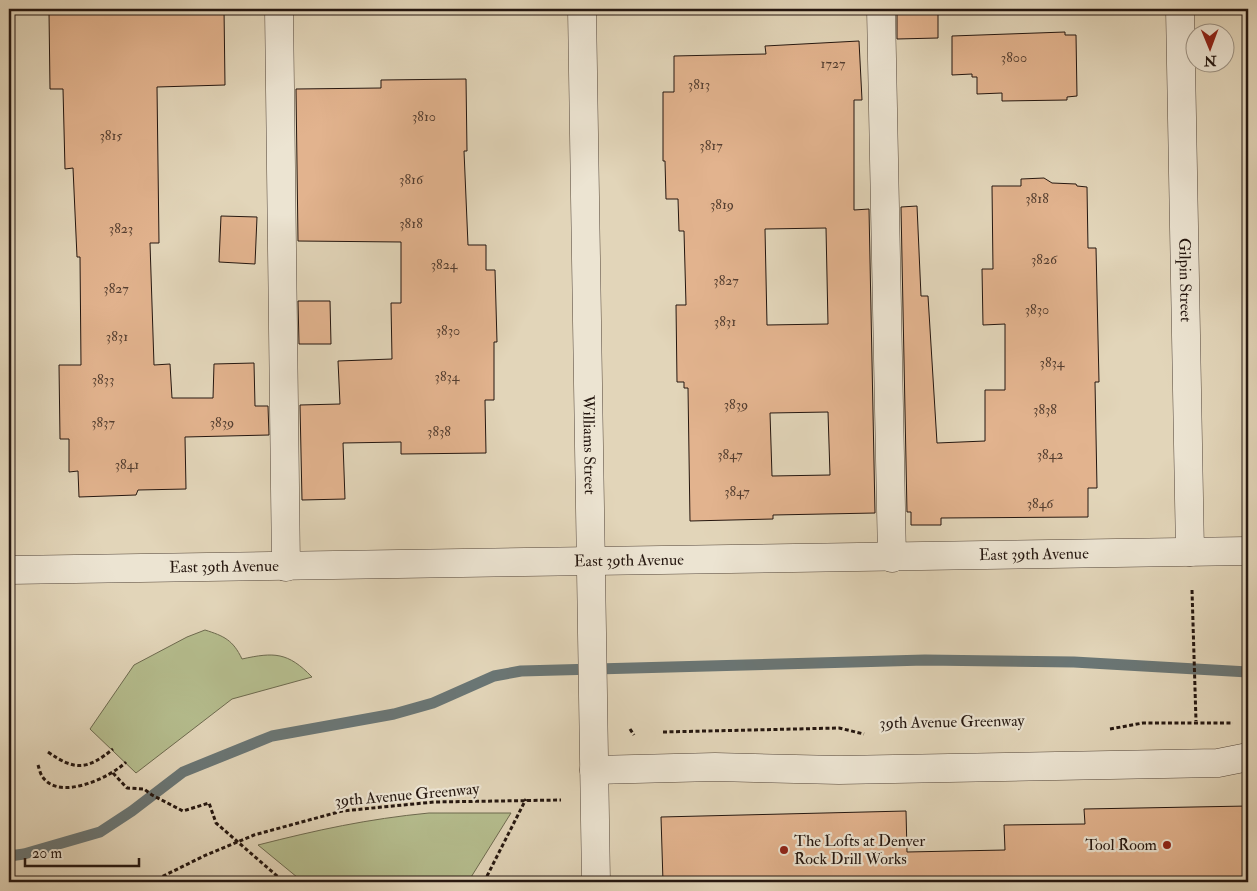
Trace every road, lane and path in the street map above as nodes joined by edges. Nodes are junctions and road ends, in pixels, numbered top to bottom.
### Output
1 (278, 9) edge
2 (582, 9) edge
3 (880, 9) edge
4 (1180, 9) edge
5 (1190, 552) junction
6 (1248, 552) edge
7 (892, 558) junction
8 (592, 562) junction
9 (286, 567) junction
10 (9, 570) edge
11 (1192, 590) dead end
12 (1196, 722) junction
13 (1234, 723) dead end
14 (1107, 730) dead end
15 (657, 734) dead end
16 (871, 735) dead end
17 (113, 749) dead end
18 (48, 752) dead end
19 (1248, 757) edge
20 (126, 762) dead end
21 (38, 765) dead end
22 (594, 770) junction
23 (113, 773) junction
24 (526, 799) junction
25 (560, 800) dead end
26 (237, 841) junction
27 (151, 882) edge
28 (284, 882) edge
29 (484, 882) edge
30 (596, 882) edge

1 - 9 street
2 - 8 street, Williams Street
3 - 7 street
4 - 5 street, Gilpin Street
5 - 6 street, East 39th Avenue
5 - 7 street, East 39th Avenue
7 - 8 street, East 39th Avenue
8 - 9 street, East 39th Avenue
8 - 22 street, Williams Street
9 - 10 street, East 39th Avenue
11 - 12 path
12 - 13 path
12 - 14 path
15 - 16 path, 39th Avenue Greenway
17 - 18 path
19 - 22 street
20 - 23 path
21 - 23 path
22 - 30 street, Williams Street
23 - 26 path
24 - 25 path, 39th Avenue Greenway
24 - 26 path, 39th Avenue Greenway
24 - 29 path
26 - 27 path, 39th Avenue Greenway
26 - 28 path

